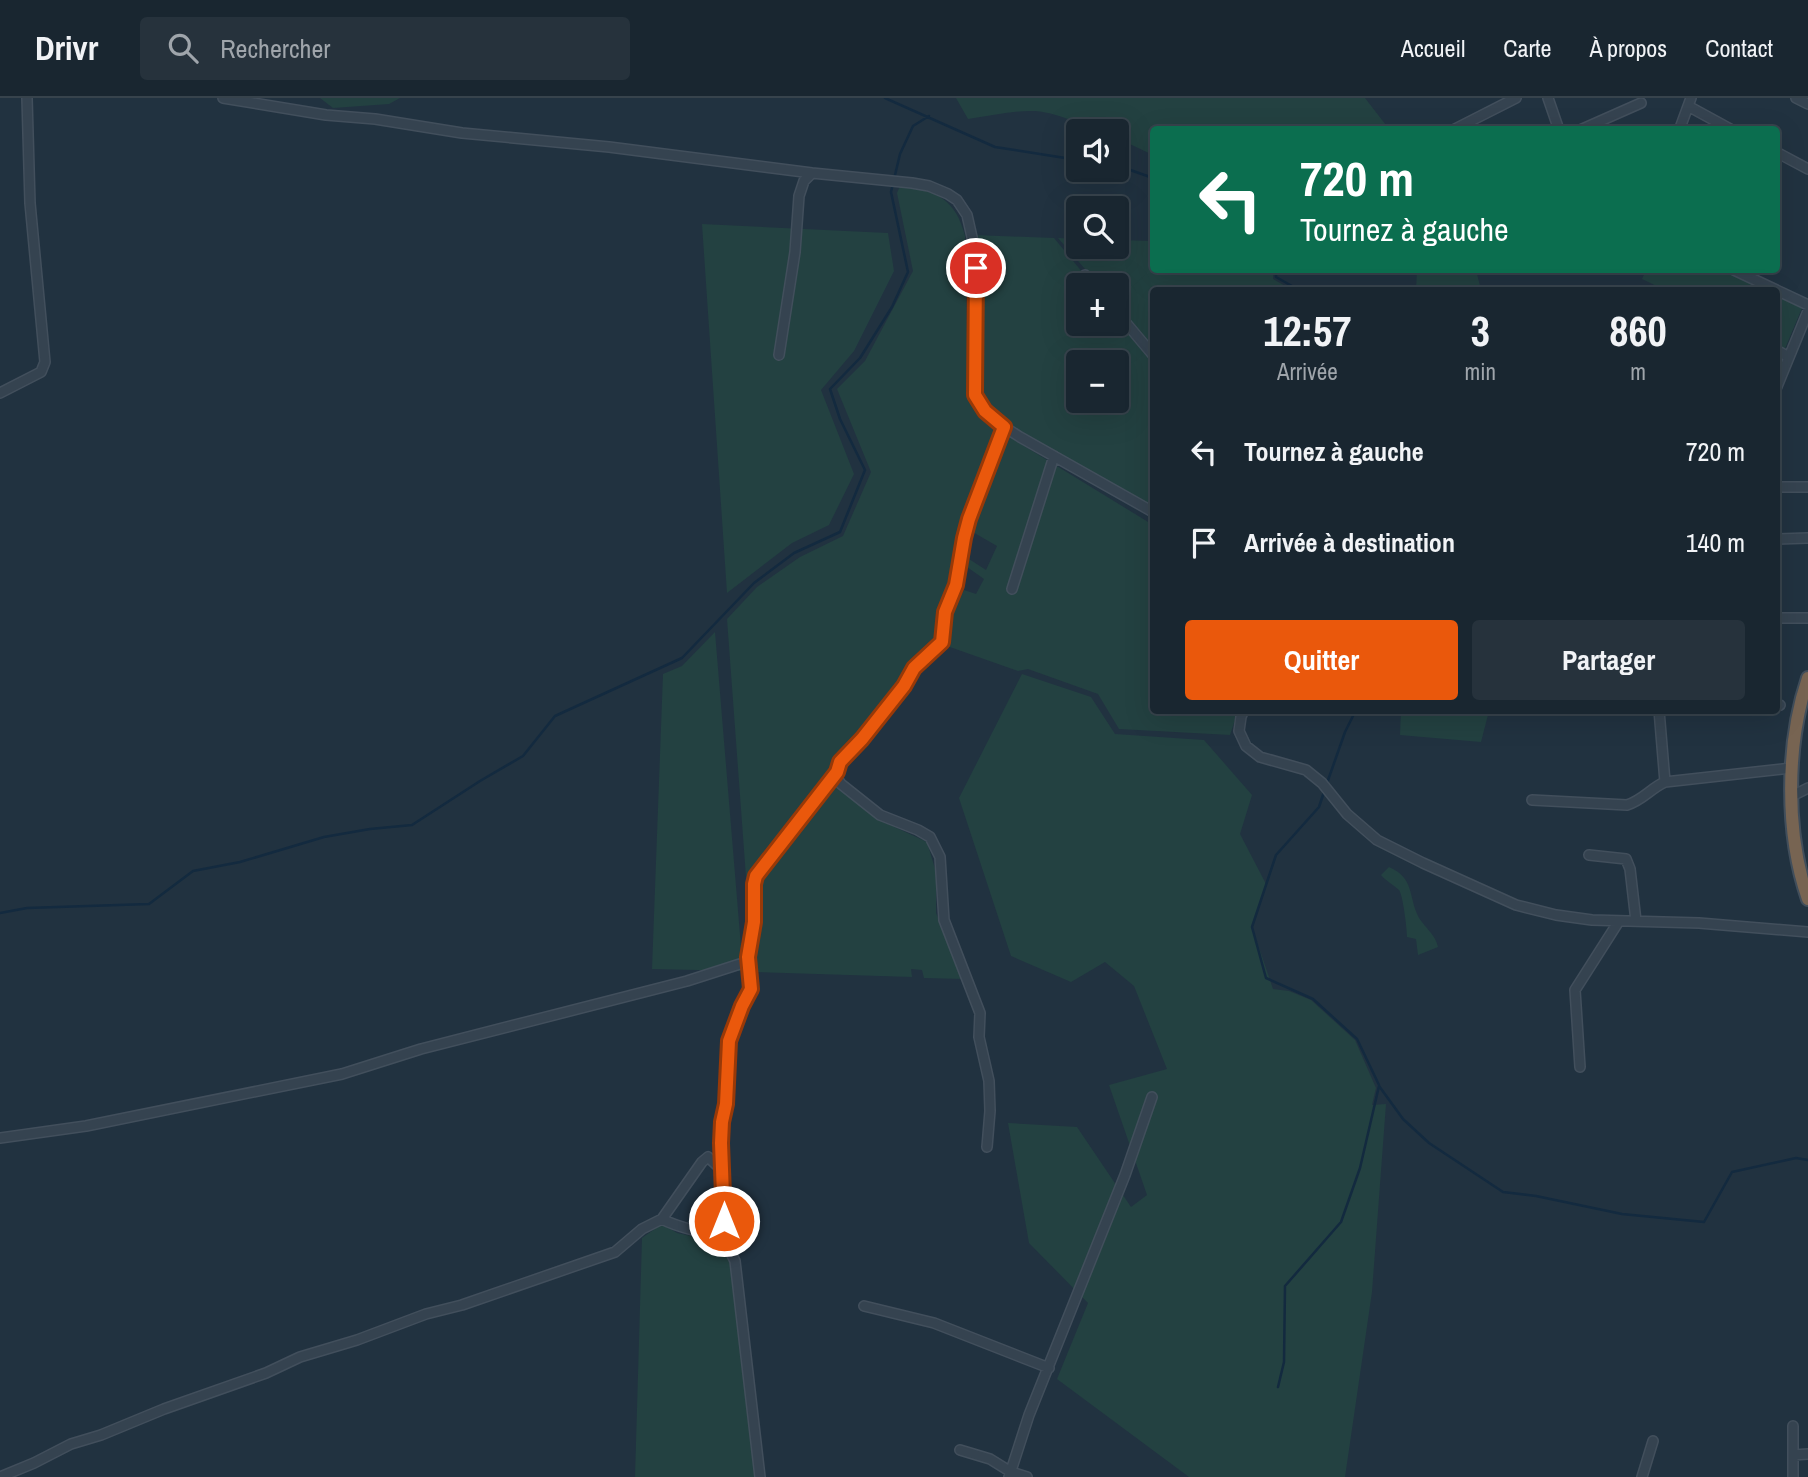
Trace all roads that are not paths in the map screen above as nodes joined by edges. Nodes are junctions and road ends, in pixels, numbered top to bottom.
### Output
1 (27, 98) edge
2 (223, 98) edge
3 (1516, 98) edge
4 (1548, 98) edge
5 (1796, 98) edge
6 (1689, 102) edge
7 (1641, 103) dead end
8 (1808, 104) edge
9 (1461, 126) edge
10 (1558, 126) edge
11 (1589, 126) edge
12 (1681, 126) edge
13 (1726, 126) edge
14 (1780, 154) edge
15 (1808, 169) edge
16 (812, 173) junction
17 (1740, 273) edge
18 (1770, 287) edge
19 (1780, 292) edge
20 (1808, 305) edge
21 (1807, 317) edge
22 (1129, 326) edge
23 (1150, 351) edge
24 (1780, 352) edge
25 (779, 355) dead end
26 (1789, 357) junction
27 (1780, 379) edge
28 (0, 393) edge
29 (1004, 427) junction
30 (1054, 456) junction
31 (1780, 487) edge
32 (1808, 488) edge
33 (1150, 510) edge
34 (1808, 538) edge
35 (1780, 539) edge
36 (1012, 589) dead end
37 (1780, 618) edge
38 (1808, 618) edge
39 (1808, 678) edge
40 (1242, 714) edge
41 (1659, 714) edge
42 (1791, 768) junction
43 (837, 772) junction
44 (1665, 782) junction
45 (1808, 788) edge
46 (1792, 796) junction
47 (1532, 800) dead end
48 (1589, 855) dead end
49 (1808, 899) edge
50 (1619, 921) junction
51 (1636, 921) junction
52 (1808, 932) edge
53 (748, 957) junction
54 (1580, 1067) dead end
55 (1152, 1097) dead end
56 (0, 1138) edge
57 (987, 1147) dead end
58 (722, 1171) junction
59 (662, 1219) junction
60 (723, 1240) junction
61 (864, 1306) dead end
62 (1049, 1368) junction
63 (1793, 1426) dead end
64 (1653, 1441) dead end
65 (960, 1450) dead end
66 (1808, 1454) edge
67 (1793, 1455) junction
68 (1010, 1475) edge
69 (0, 1476) edge
70 (760, 1477) edge
71 (1027, 1477) edge
72 (1642, 1477) edge
73 (1793, 1477) edge

1 - 28 street
2 - 16 street
3 - 9 street
4 - 10 street
5 - 8 street
6 - 12 street
6 - 13 street
7 - 11 street
14 - 15 street
16 - 25 street
16 - 29 street
17 - 18 street
19 - 20 street
21 - 26 street
22 - 23 street
24 - 26 street
26 - 27 street
29 - 30 street
29 - 43 street
30 - 33 street
30 - 36 street
31 - 32 street
34 - 35 street
37 - 38 street
39 - 42 highway
40 - 50 street
41 - 44 street
42 - 44 street
42 - 46 highway
43 - 53 street
43 - 57 street
44 - 47 street
45 - 46 street
46 - 49 highway
48 - 51 street
50 - 51 street
50 - 54 street
51 - 52 street
53 - 56 street
53 - 58 street
55 - 62 street
58 - 59 street
58 - 60 street
59 - 60 street
59 - 69 street
60 - 70 street
61 - 62 street
62 - 68 street
63 - 67 street
64 - 72 street
65 - 68 street
66 - 67 street
67 - 73 street
68 - 71 street

